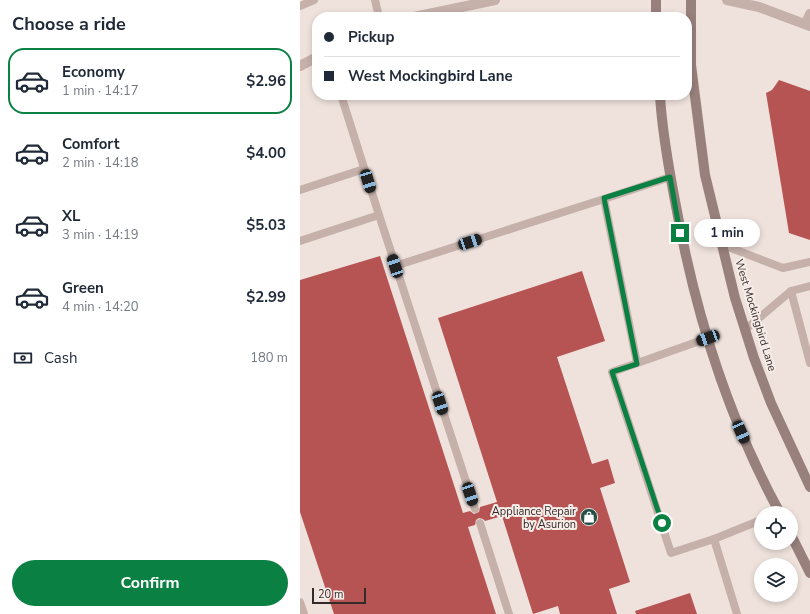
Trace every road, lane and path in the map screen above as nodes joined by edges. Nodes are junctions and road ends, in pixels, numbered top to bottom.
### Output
1 (314, 0) edge
2 (375, 0) edge
3 (495, 0) edge
4 (656, 0) edge
5 (691, 0) edge
6 (727, 0) edge
7 (300, 6) edge
8 (379, 12) edge
9 (438, 12) edge
10 (656, 12) edge
11 (691, 12) edge
12 (809, 21) edge
13 (312, 59) edge
14 (301, 62) edge
15 (692, 73) edge
16 (343, 100) edge
17 (661, 100) edge
18 (364, 169) junction
19 (670, 177) junction
20 (300, 190) edge
21 (604, 198) junction
22 (379, 216) junction
23 (300, 241) edge
24 (723, 245) junction
25 (810, 262) edge
26 (395, 266) junction
27 (810, 286) edge
28 (791, 291) junction
29 (746, 329) junction
30 (708, 338) junction
31 (810, 363) edge
32 (637, 364) junction
33 (810, 487) edge
34 (775, 506) edge
35 (475, 509) dead end
36 (480, 523) dead end
37 (754, 523) edge
38 (714, 539) junction
39 (798, 549) edge
40 (810, 573) edge
41 (300, 602) edge
42 (304, 614) edge
43 (509, 614) edge
44 (737, 614) edge

1 - 7 lane
2 - 8 lane
3 - 9 street
4 - 10 main road
5 - 11 main road, West Mockingbird Lane
6 - 12 street
13 - 14 street
15 - 24 main road, West Mockingbird Lane
16 - 18 lane
17 - 19 main road
18 - 20 lane
18 - 22 lane
19 - 21 lane
19 - 30 main road
21 - 26 lane
21 - 32 lane
22 - 23 lane
22 - 26 lane
24 - 25 lane
24 - 29 main road, West Mockingbird Lane
26 - 35 lane
27 - 28 lane
28 - 29 lane
28 - 31 lane
29 - 33 main road, West Mockingbird Lane
30 - 32 lane
30 - 34 main road
32 - 38 lane
36 - 43 lane
37 - 38 lane
38 - 44 lane
39 - 40 main road
41 - 42 lane

